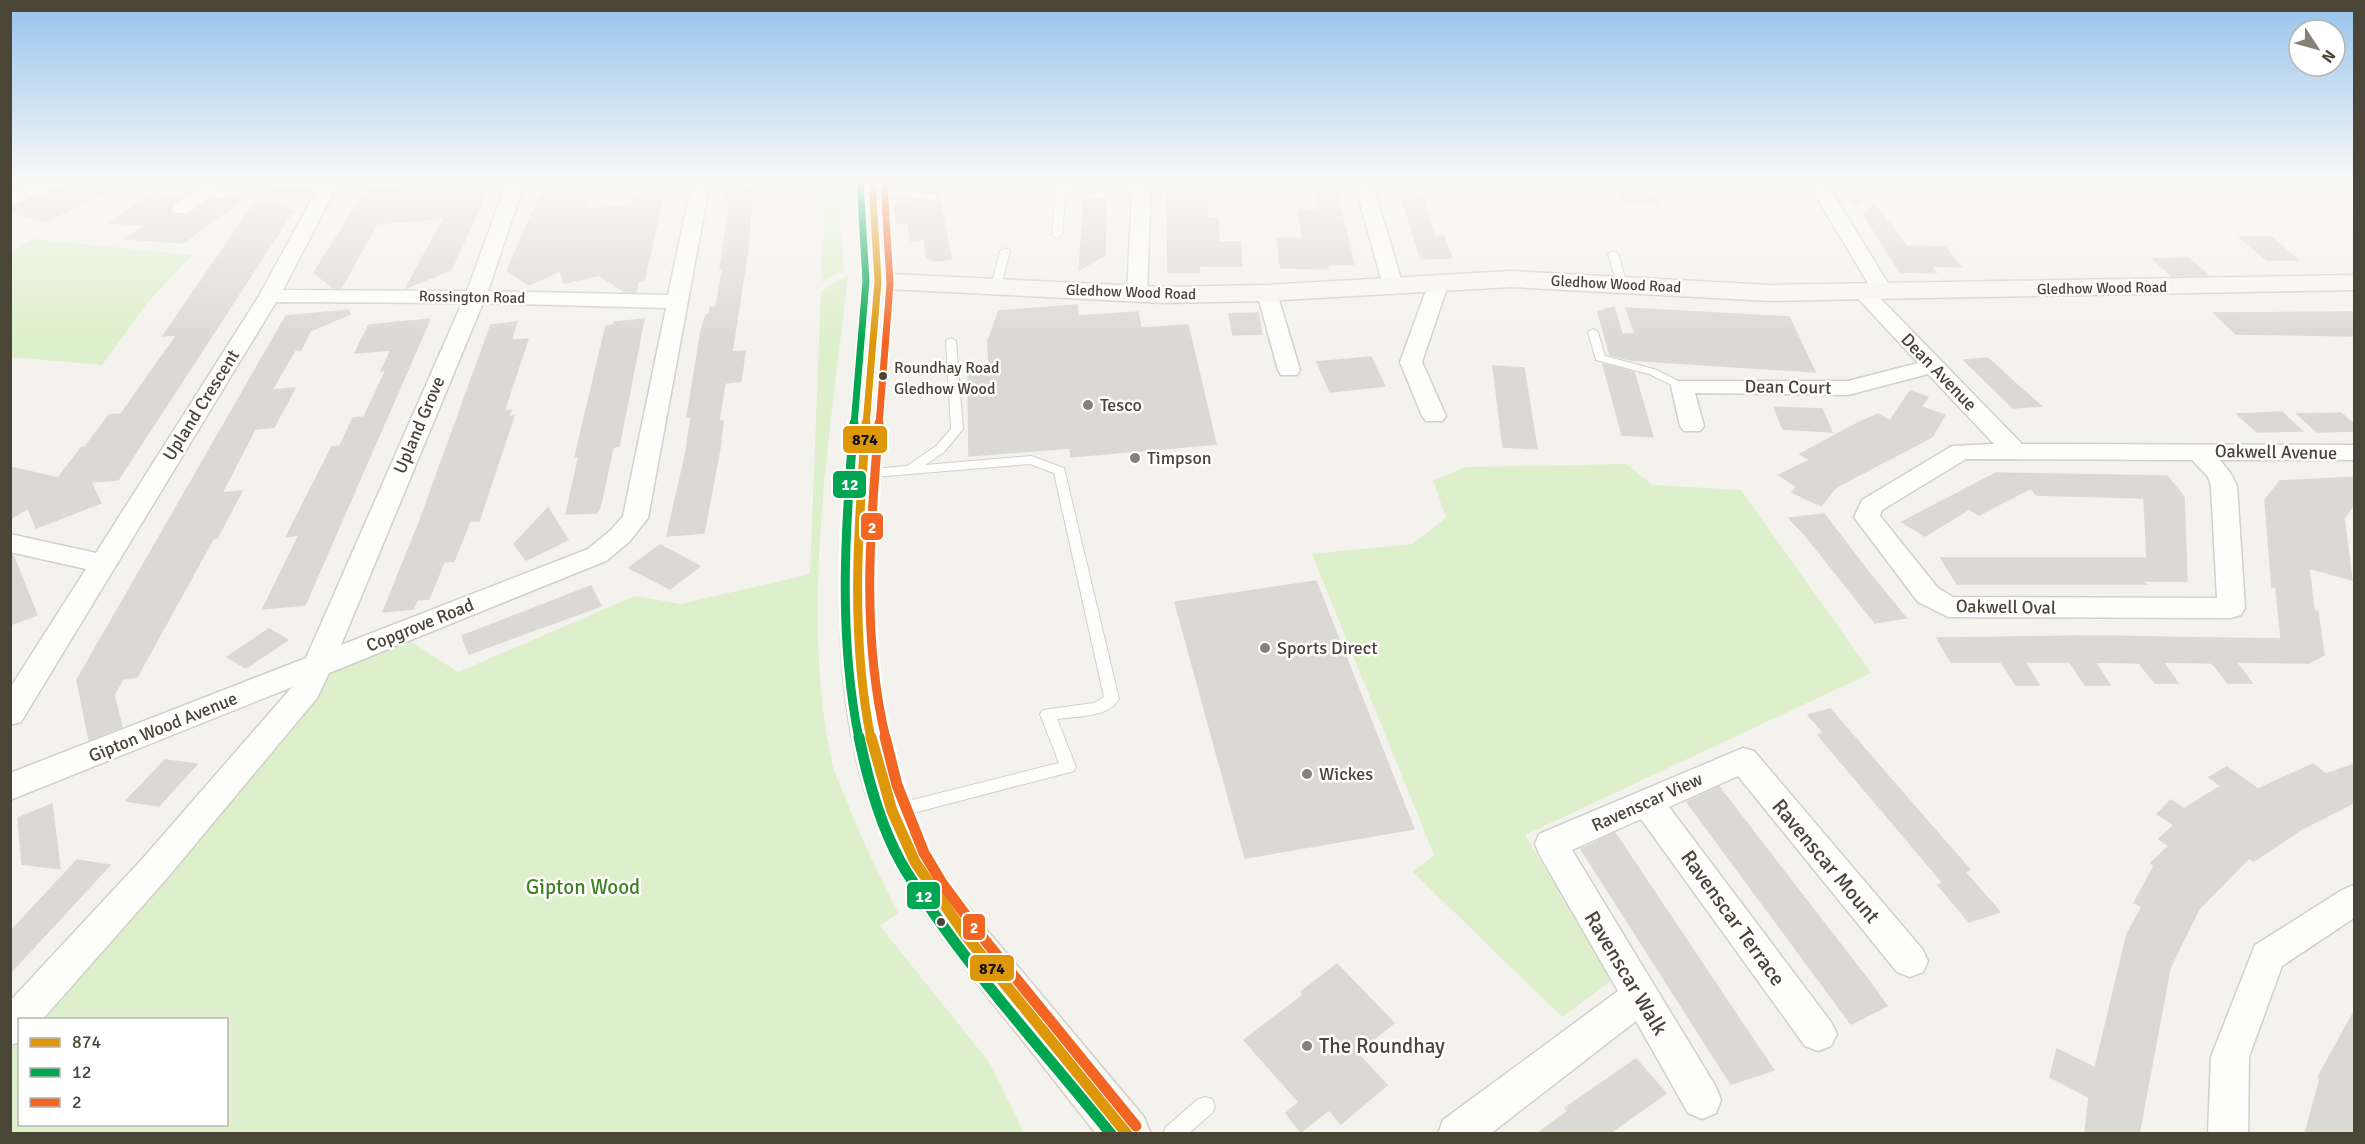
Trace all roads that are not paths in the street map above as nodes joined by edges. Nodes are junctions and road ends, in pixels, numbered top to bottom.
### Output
1 (302, 234) edge
2 (497, 234) edge
3 (690, 234) edge
4 (875, 234) edge
5 (1140, 234) edge
6 (1378, 234) edge
7 (1844, 234) edge
8 (1005, 251) dead end
9 (1613, 254) dead end
10 (878, 281) junction
11 (1439, 282) junction
12 (2355, 283) edge
13 (1622, 284) junction
14 (1393, 286) junction
15 (996, 287) junction
16 (1267, 293) junction
17 (1874, 293) junction
18 (1137, 294) junction
19 (268, 296) junction
20 (475, 297) junction
21 (676, 302) junction
22 (1593, 332) dead end
23 (951, 341) dead end
24 (1933, 366) junction
25 (1289, 370) dead end
26 (1682, 386) junction
27 (1434, 416) dead end
28 (1692, 426) dead end
29 (2014, 450) junction
30 (2198, 451) junction
31 (2355, 453) edge
32 (911, 469) junction
33 (862, 474) junction
34 (10, 543) edge
35 (103, 564) junction
36 (315, 667) junction
37 (10, 714) edge
38 (1743, 760) joint
39 (10, 787) edge
40 (1647, 802) junction
41 (892, 811) junction
42 (1551, 844) joint
43 (2355, 900) edge
44 (1910, 961) dead end
45 (1639, 998) junction
46 (19, 1018) edge
47 (1818, 1034) dead end
48 (1702, 1100) dead end
49 (1205, 1106) dead end
50 (1127, 1134) edge
51 (1173, 1134) edge
52 (1457, 1134) edge
53 (2228, 1134) edge

1 - 19 street, Upland Crescent
2 - 20 street, Upland Grove
3 - 21 street, Copgrove Road
4 - 10 street
5 - 18 street
6 - 14 street
7 - 17 street, Dean Avenue
8 - 15 lane
9 - 13 lane
10 - 15 street, Gledhow Wood Road
10 - 33 street
11 - 13 street, Gledhow Wood Road
11 - 14 street, Gledhow Wood Road
11 - 27 street
12 - 17 street, Gledhow Wood Road
13 - 17 street, Gledhow Wood Road
14 - 16 street, Gledhow Wood Road
15 - 18 street, Gledhow Wood Road
16 - 18 street, Gledhow Wood Road
16 - 25 street
17 - 24 street, Dean Avenue
19 - 20 street, Rossington Road
19 - 35 street, Upland Crescent
20 - 21 street, Rossington Road
20 - 36 street, Upland Grove
21 - 36 street, Copgrove Road
22 - 26 lane
23 - 32 lane
24 - 26 street, Dean Court
24 - 29 street, Dean Avenue
26 - 28 street
29 - 30 street, Oakwell Oval
29 - 30 street, Oakwell Oval
30 - 31 street, Oakwell Avenue
32 - 33 lane
32 - 41 lane
33 - 41 street
34 - 35 street
35 - 37 street, Upland Crescent
36 - 39 street, Gipton Wood Avenue
36 - 46 street
38 - 40 street, Ravenscar View
38 - 44 street, Ravenscar Mount
40 - 42 street, Ravenscar View
40 - 47 street, Ravenscar Terrace
41 - 50 street
42 - 45 street, Ravenscar Walk
43 - 53 street
45 - 48 street, Ravenscar Walk
45 - 52 street
49 - 51 lane

